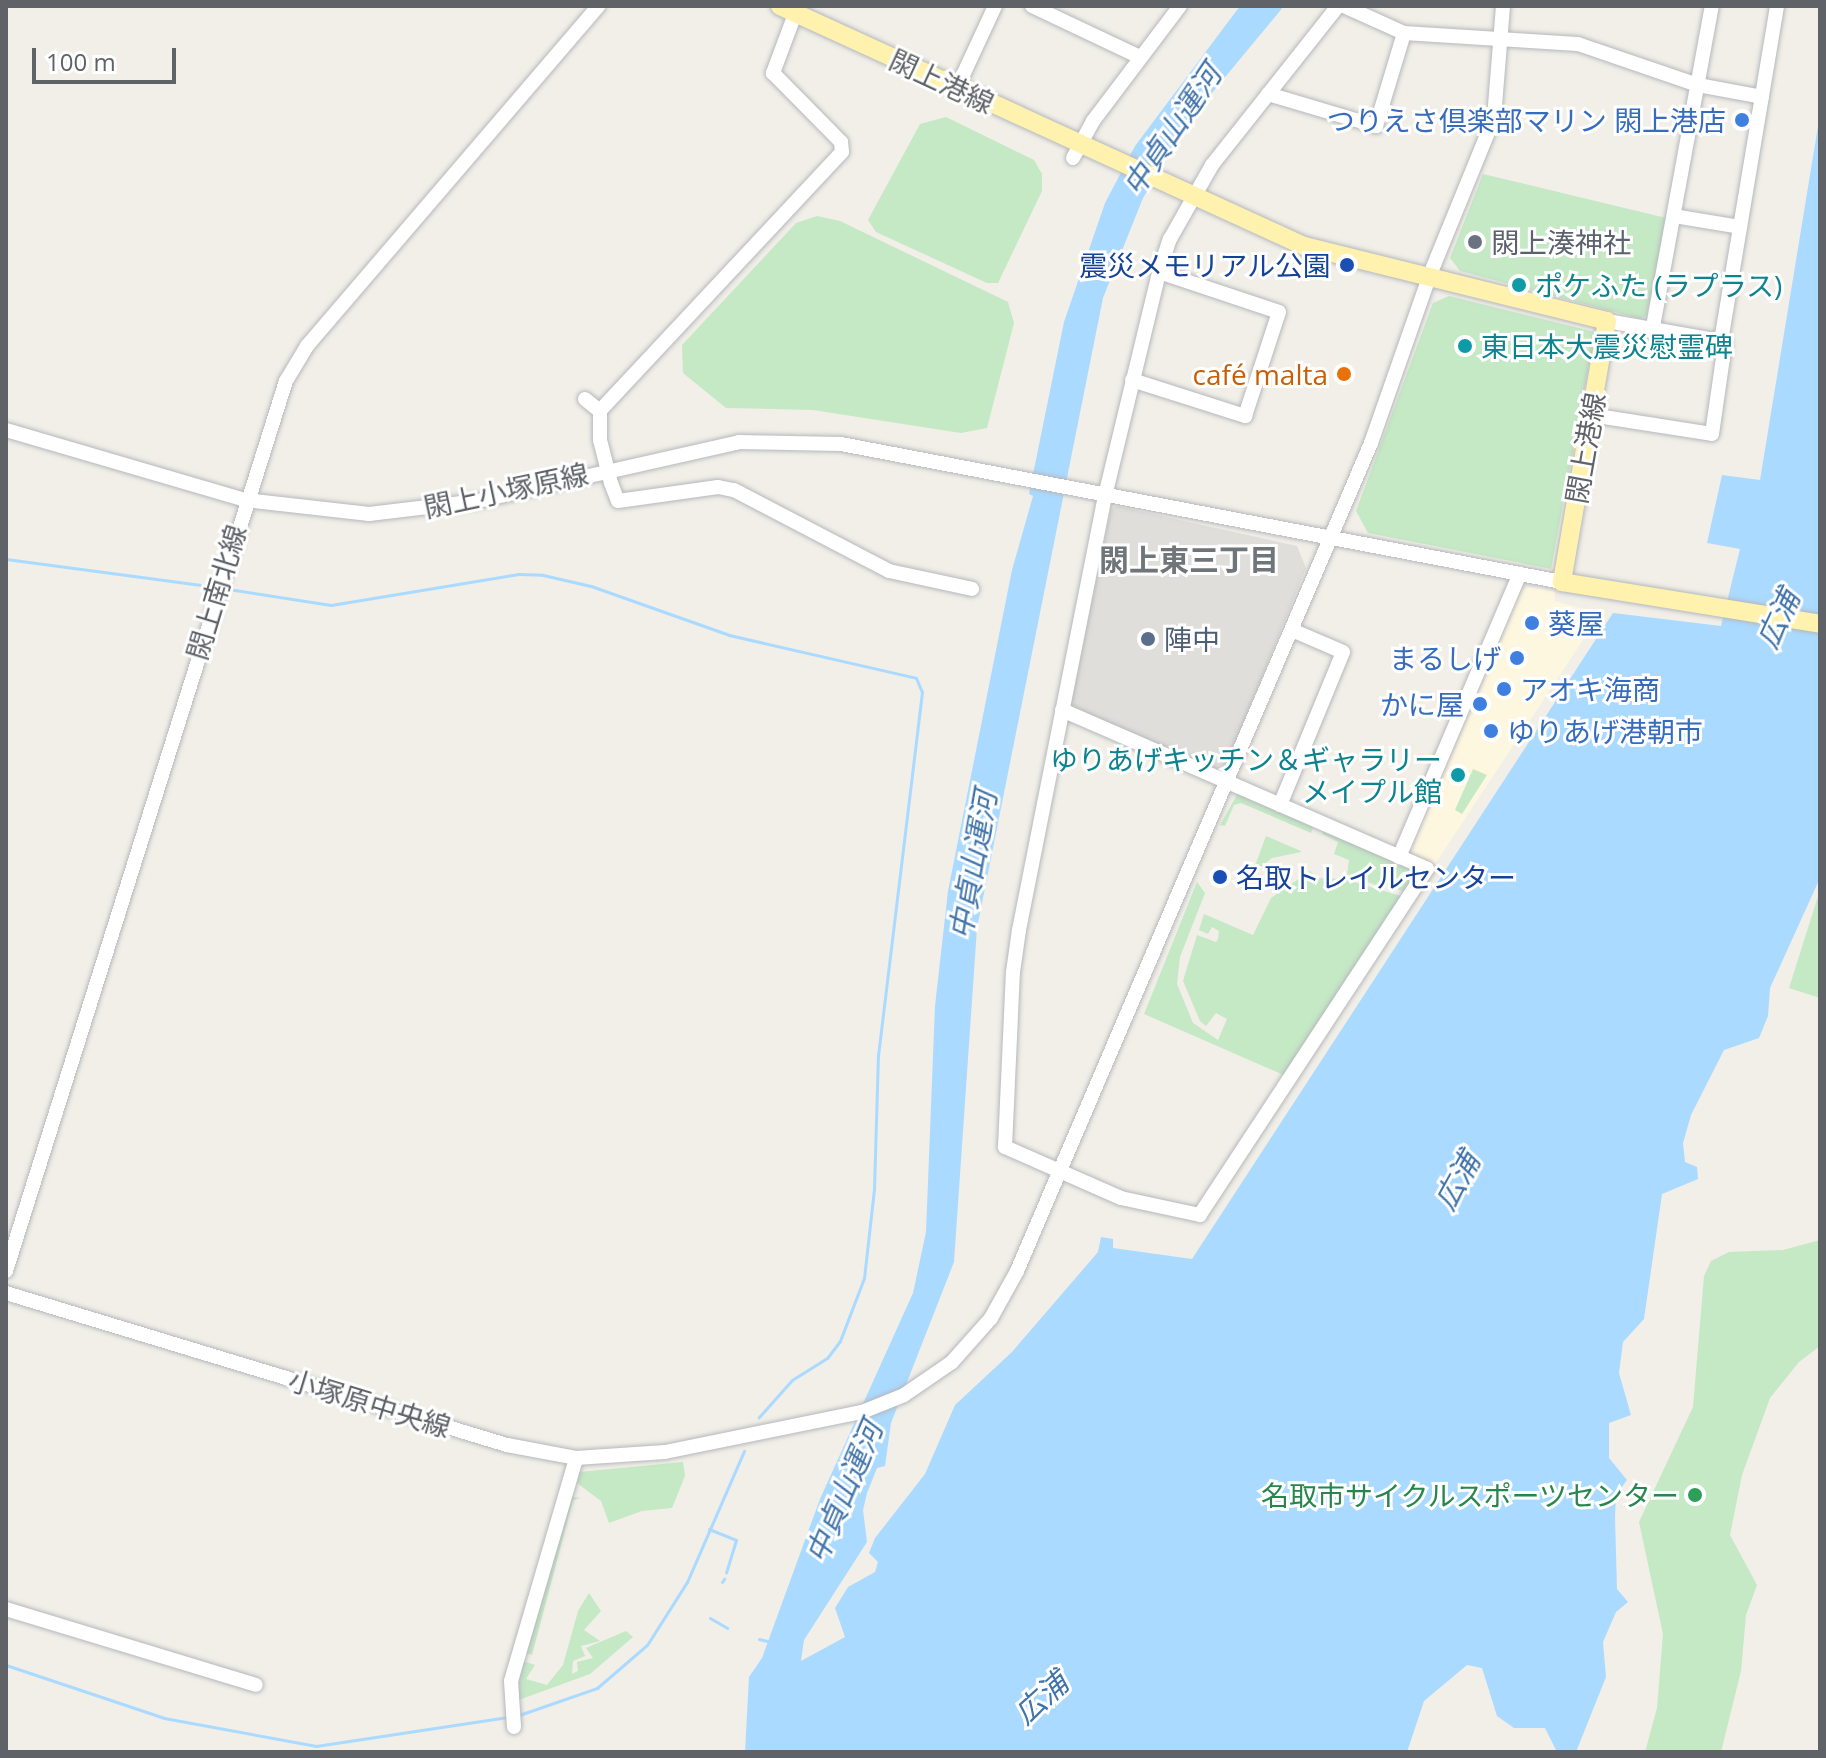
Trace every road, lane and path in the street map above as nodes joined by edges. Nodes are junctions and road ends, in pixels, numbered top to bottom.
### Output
1 (598, 6) edge
2 (995, 6) edge
3 (1032, 6) edge
4 (1180, 6) edge
5 (1341, 6) edge
6 (1503, 6) edge
7 (1712, 6) edge
8 (1777, 6) edge
9 (791, 8) edge
10 (1404, 33) junction
11 (1502, 40) junction
12 (1140, 57) junction
13 (1698, 85) junction
14 (957, 88) junction
15 (1268, 94) junction
16 (1762, 97) junction
17 (1076, 152) junction
18 (1193, 198) junction
19 (1674, 216) junction
20 (1740, 227) junction
21 (1159, 272) junction
22 (1429, 277) junction
23 (1607, 321) junction
24 (1652, 332) junction
25 (1721, 341) junction
26 (1132, 380) junction
27 (585, 399) dead end
28 (600, 411) junction
29 (1591, 415) junction
30 (6, 430) edge
31 (608, 469) junction
32 (1105, 496) junction
33 (245, 500) junction
34 (1330, 539) junction
35 (1520, 574) junction
36 (1562, 582) junction
37 (972, 589) dead end
38 (1820, 624) edge
39 (1292, 630) junction
40 (1062, 710) junction
41 (1228, 782) junction
42 (1280, 805) junction
43 (1399, 857) junction
44 (1062, 1172) junction
45 (6, 1271) edge
46 (6, 1293) edge
47 (576, 1458) junction
48 (6, 1609) edge
49 (256, 1685) dead end
50 (512, 1719) dead end

1 - 33 street, 閖上南北線
2 - 14 street
3 - 12 street
4 - 12 street
5 - 10 street
5 - 15 street
6 - 11 street
7 - 13 street
8 - 16 street
9 - 14 main road, 閖上港線
9 - 28 street
10 - 11 street
10 - 15 street
11 - 13 street
11 - 22 street
12 - 17 street
13 - 16 street
13 - 19 street
14 - 17 main road, 閖上港線
15 - 18 street
16 - 20 street
17 - 18 main road, 閖上港線
18 - 21 street
18 - 22 main road
19 - 20 street
19 - 24 street
20 - 25 street
21 - 26 street
21 - 26 street
22 - 23 main road
22 - 34 street
23 - 24 street
23 - 29 main road, 閖上港線
24 - 25 street
25 - 29 street
26 - 32 street
27 - 28 street
28 - 31 street
29 - 36 main road, 閖上港線
30 - 33 street, 閖上小塚原線
31 - 32 street, 閖上小塚原線
31 - 33 street, 閖上小塚原線
31 - 37 street
32 - 34 street
32 - 40 street
33 - 45 street, 閖上南北線
34 - 35 street
34 - 39 street
35 - 36 street
35 - 43 street
36 - 38 main road
39 - 41 street
39 - 42 street
40 - 41 street
40 - 44 street
41 - 42 street
41 - 44 street
42 - 43 street
43 - 44 street
44 - 47 street, 小塚原中央線
46 - 47 street, 小塚原中央線
47 - 50 street
48 - 49 street

